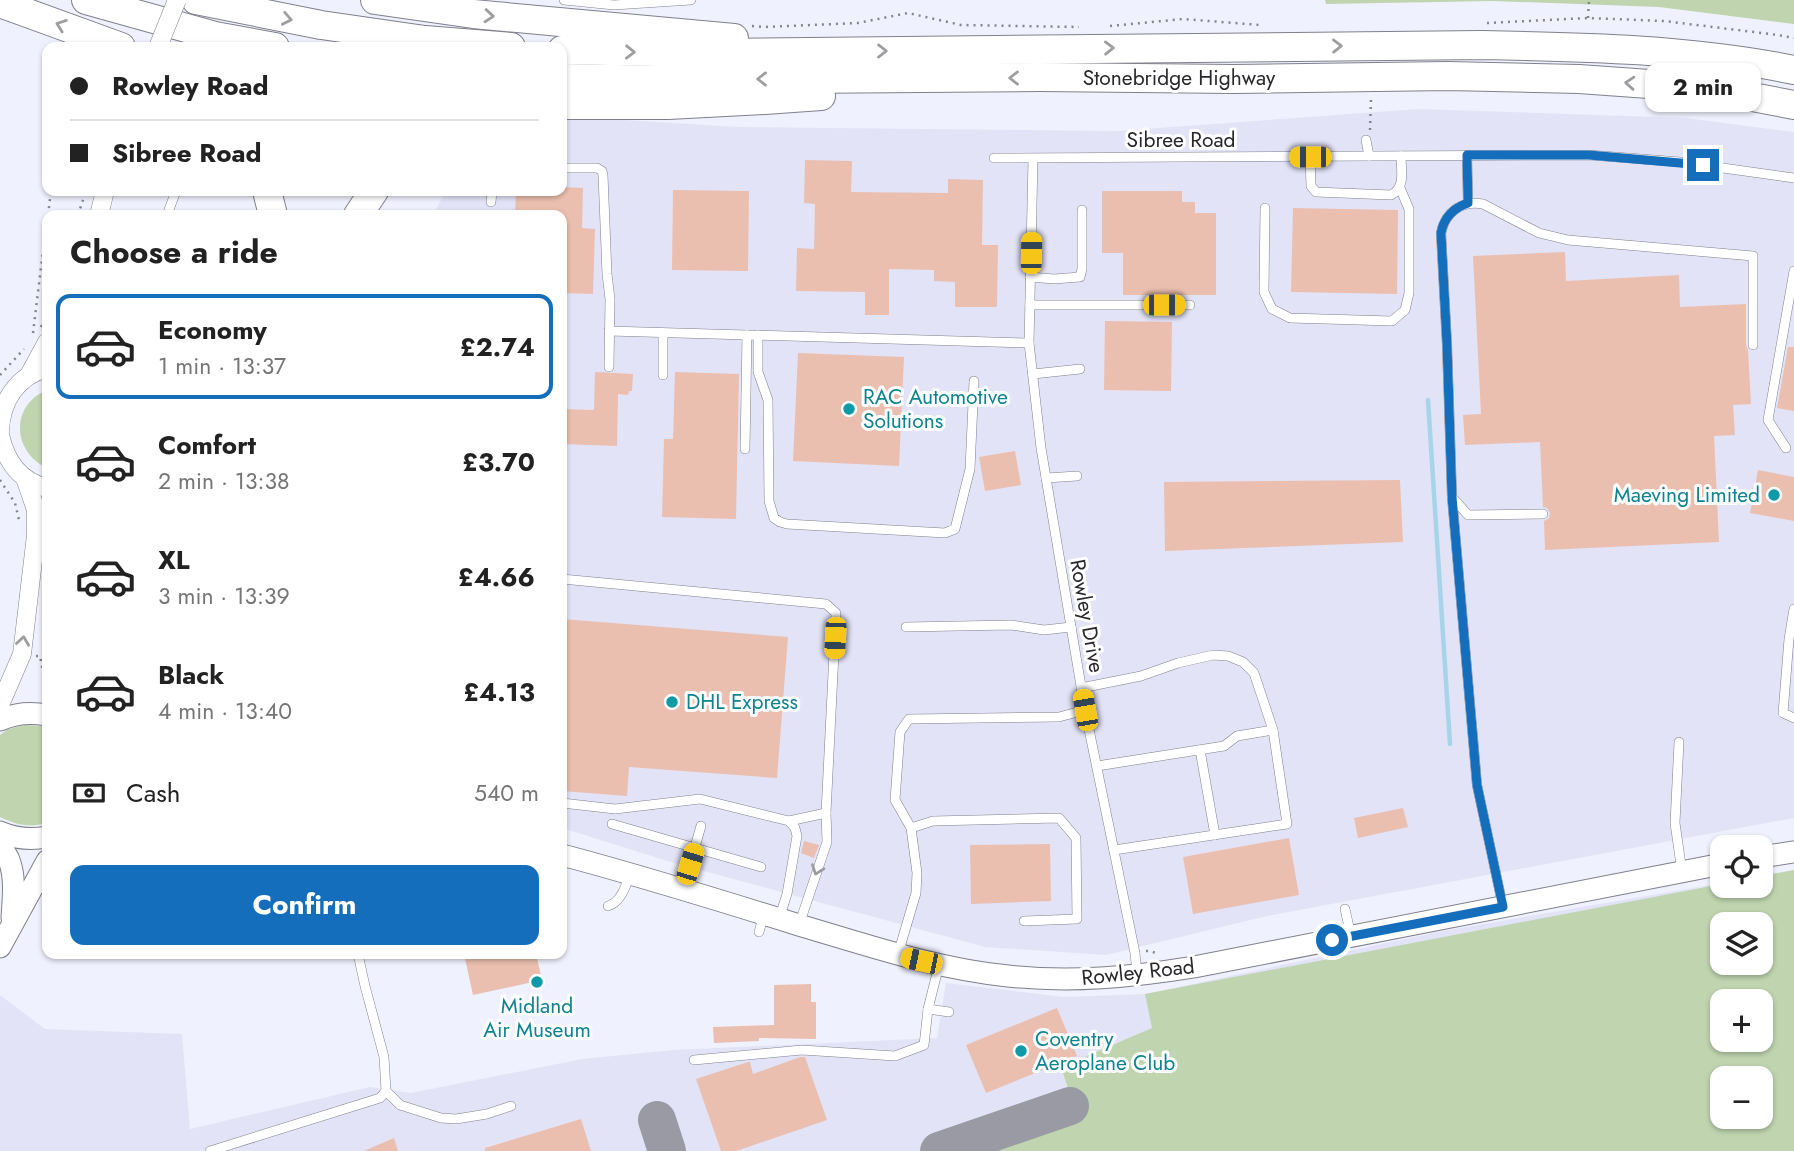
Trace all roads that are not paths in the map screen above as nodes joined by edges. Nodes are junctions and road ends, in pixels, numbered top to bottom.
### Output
1 (86, 0) edge
2 (177, 0) edge
3 (196, 0) edge
4 (564, 0) edge
5 (691, 0) edge
6 (390, 1) edge
7 (0, 3) edge
8 (107, 42) edge
9 (160, 42) edge
10 (248, 42) edge
11 (450, 42) edge
12 (567, 50) edge
13 (831, 51) junction
14 (1794, 70) edge
15 (567, 78) edge
16 (942, 78) junction
17 (567, 105) edge
18 (1794, 105) edge
19 (1366, 141) dead end
20 (1467, 155) junction
21 (1369, 156) junction
22 (1401, 156) junction
23 (1310, 157) junction
24 (993, 158) dead end
25 (1033, 159) junction
26 (567, 168) edge
27 (1794, 178) edge
28 (1400, 188) junction
29 (492, 196) edge
30 (491, 202) dead end
31 (1468, 203) junction
32 (1265, 208) dead end
33 (1082, 210) dead end
34 (1794, 271) edge
35 (1030, 277) junction
36 (1030, 304) junction
37 (1190, 306) dead end
38 (609, 331) junction
39 (663, 332) junction
40 (747, 335) junction
41 (758, 335) junction
42 (40, 340) edge
43 (1029, 343) junction
44 (1753, 345) dead end
45 (609, 367) dead end
46 (1080, 369) dead end
47 (42, 371) edge
48 (1032, 374) junction
49 (663, 375) dead end
50 (974, 381) dead end
51 (15, 385) edge
52 (0, 433) edge
53 (1786, 448) dead end
54 (745, 449) dead end
55 (12, 468) edge
56 (1077, 475) dead end
57 (1046, 478) junction
58 (42, 487) edge
59 (1452, 497) junction
60 (1543, 513) dead end
61 (567, 579) edge
62 (1794, 609) edge
63 (906, 627) dead end
64 (1071, 627) junction
65 (1082, 688) junction
66 (0, 705) edge
67 (1085, 710) junction
68 (42, 714) edge
69 (1794, 718) edge
70 (0, 720) edge
71 (1273, 730) junction
72 (1679, 742) dead end
73 (1200, 750) junction
74 (1097, 765) junction
75 (567, 804) edge
76 (826, 813) junction
77 (789, 821) junction
78 (612, 824) dead end
79 (701, 826) dead end
80 (911, 828) junction
81 (0, 832) edge
82 (1215, 835) junction
83 (42, 838) edge
84 (0, 845) edge
85 (695, 848) junction
86 (1114, 850) junction
87 (1794, 852) edge
88 (1773, 855) edge
89 (567, 856) edge
90 (1710, 866) edge
91 (761, 867) dead end
92 (42, 869) edge
93 (1682, 872) junction
94 (630, 874) junction
95 (682, 889) junction
96 (608, 905) dead end
97 (1503, 907) junction
98 (1345, 909) dead end
99 (1024, 921) dead end
100 (775, 923) junction
101 (12, 924) junction
102 (1351, 936) junction
103 (0, 947) edge
104 (898, 955) junction
105 (359, 959) edge
106 (939, 965) junction
107 (1137, 976) junction
108 (928, 1009) junction
109 (949, 1012) dead end
110 (695, 1060) dead end
111 (386, 1091) junction
112 (511, 1106) dead end
113 (209, 1151) edge

1 - 10 highway
2 - 9 street, bridge
3 -> 11 highway
4 - 5 lane
6 -> 13 highway
8 -> 7 highway
12 -> 13 highway, Stonebridge Highway
13 -> 14 highway, Stonebridge Highway
16 -> 15 highway, Stonebridge Highway
16 - 17 highway
18 -> 16 highway, Stonebridge Highway
19 - 21 lane
20 - 22 lane, Sibree Road
20 - 27 lane, Sibree Road
20 - 31 lane
21 - 22 lane, Sibree Road
21 - 23 lane, Sibree Road
22 - 28 lane
23 - 25 lane, Sibree Road
23 - 28 lane
24 - 25 lane, Sibree Road
25 - 35 lane, Rowley Drive
26 - 38 lane
28 - 32 lane
29 - 30 lane
31 - 44 lane
31 - 59 lane
33 - 35 lane
34 - 53 lane
35 - 36 lane, Rowley Drive
36 - 37 lane
36 - 43 lane, Rowley Drive
38 - 39 lane
38 - 45 lane
39 - 40 lane
39 - 49 lane
40 - 41 lane
40 - 54 lane
41 - 43 lane
41 - 50 lane
42 - 51 street
43 - 48 lane, Rowley Drive
46 - 48 lane
47 - 51 street
48 - 57 lane, Rowley Drive
51 - 52 street
52 - 55 street
55 - 58 street
66 -> 55 street
56 - 57 lane
57 - 64 lane, Rowley Drive
59 - 60 lane
59 - 97 lane
61 - 76 lane
62 - 69 lane
63 - 64 lane
64 - 65 lane, Rowley Drive
65 - 67 lane, Rowley Drive
65 - 71 lane
67 - 74 lane, Rowley Drive
67 - 80 lane
68 - 70 street
71 - 73 lane
71 - 82 lane
72 - 93 lane
73 - 74 lane
73 - 82 lane
74 - 86 lane, Rowley Drive
75 - 77 lane
76 - 77 lane
76 -> 100 lane
77 - 100 lane
78 - 85 lane
79 - 85 lane
80 - 99 lane
80 - 104 lane
81 - 83 street
82 - 86 lane
84 - 101 street
85 - 91 lane
85 - 95 lane
86 - 107 lane, Rowley Drive
87 - 88 street
89 - 94 street, Rowley Road
90 - 93 street, Rowley Road
92 - 101 street
93 - 97 street, Rowley Road
94 - 95 street, Rowley Road
94 - 96 lane
95 - 100 street, Rowley Road
97 - 102 street, Rowley Road
98 - 102 lane
100 - 104 street, Rowley Road
101 - 103 street
102 - 107 street, Rowley Road
104 - 106 street, Rowley Road
105 - 111 lane
106 - 107 street, Rowley Road
106 - 108 lane
108 - 109 lane
108 - 110 lane
111 - 112 lane
111 - 113 lane

